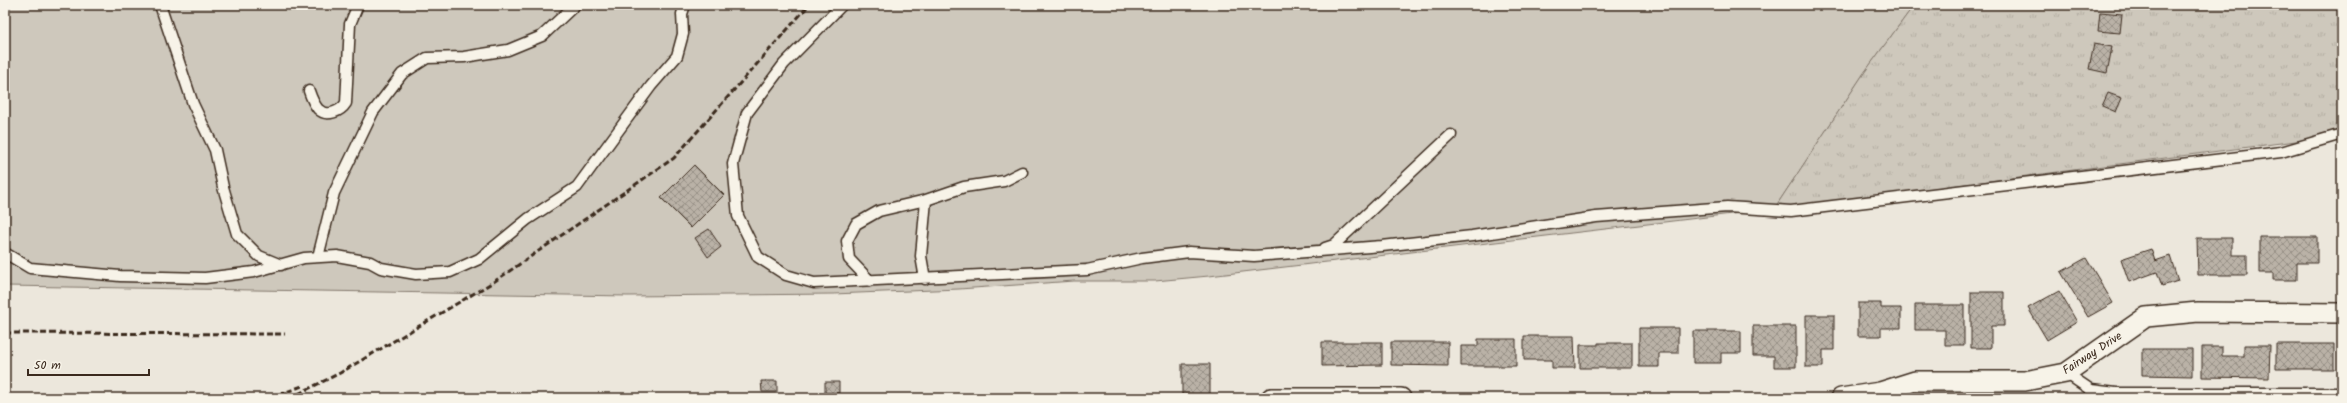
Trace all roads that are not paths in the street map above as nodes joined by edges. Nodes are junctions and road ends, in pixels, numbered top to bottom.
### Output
1 (160, 5) edge
2 (358, 5) edge
3 (575, 5) edge
4 (685, 5) edge
5 (842, 5) edge
6 (309, 91) dead end
7 (2342, 134) edge
8 (1451, 136) dead end
9 (1022, 172) dead end
10 (926, 200) junction
11 (1318, 250) junction
12 (5, 253) edge
13 (318, 257) junction
14 (281, 265) junction
15 (925, 279) junction
16 (870, 281) junction
17 (2342, 313) edge
18 (2066, 373) junction
19 (2342, 394) edge
20 (1880, 395) edge
21 (1272, 398) edge
22 (1401, 398) edge
23 (1841, 398) edge

1 - 14 lane
2 - 6 lane
3 - 13 lane
4 - 13 lane
5 - 16 lane
7 - 11 lane
8 - 11 lane
9 - 10 lane
10 - 15 lane
10 - 16 lane
11 - 15 lane
12 - 14 lane
13 - 14 lane
15 - 16 lane
17 - 18 street, Fairway Drive
18 - 19 lane
18 - 20 street, Fairway Drive
20 - 23 street, Fairway Drive
21 - 22 street

